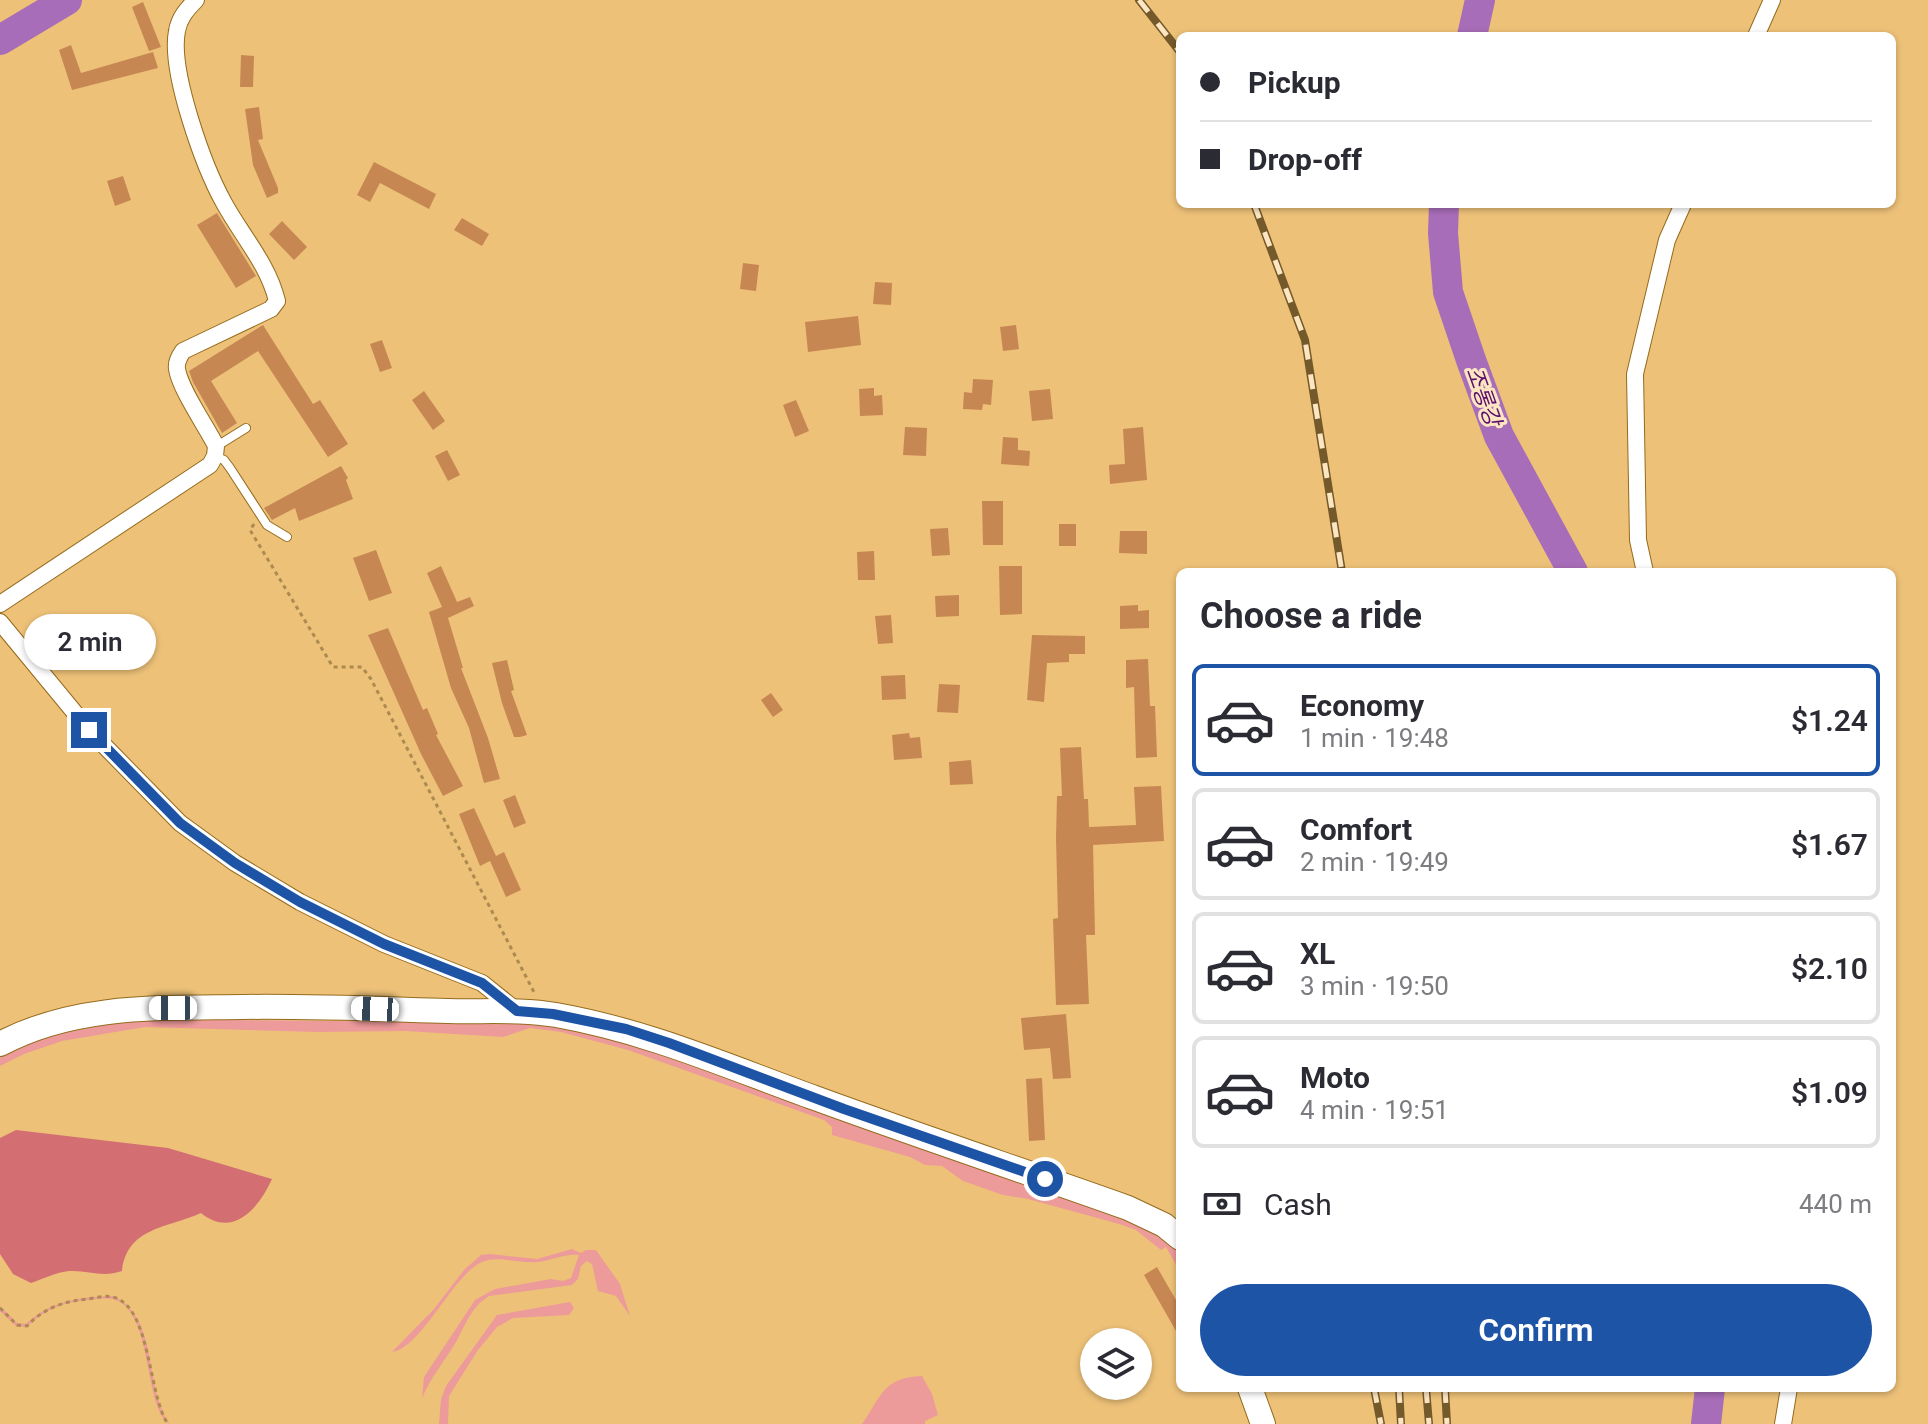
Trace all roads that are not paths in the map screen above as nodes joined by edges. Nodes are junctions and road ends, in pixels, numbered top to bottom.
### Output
1 (196, 0) edge
2 (1772, 0) edge
3 (1758, 32) edge
4 (1681, 208) edge
5 (246, 428) dead end
6 (216, 451) junction
7 (287, 537) dead end
8 (1644, 568) edge
9 (0, 604) edge
10 (0, 622) edge
11 (517, 1011) junction
12 (0, 1044) edge
13 (1176, 1235) edge
14 (1251, 1392) edge
15 (1788, 1392) edge
16 (1263, 1424) edge
17 (1783, 1424) edge

1 - 6 street
2 - 3 street
4 - 8 street
5 - 6 lane
6 - 7 lane
6 - 9 street
10 - 11 street
11 - 12 main road
11 - 13 main road
14 - 16 main road
15 - 17 street

